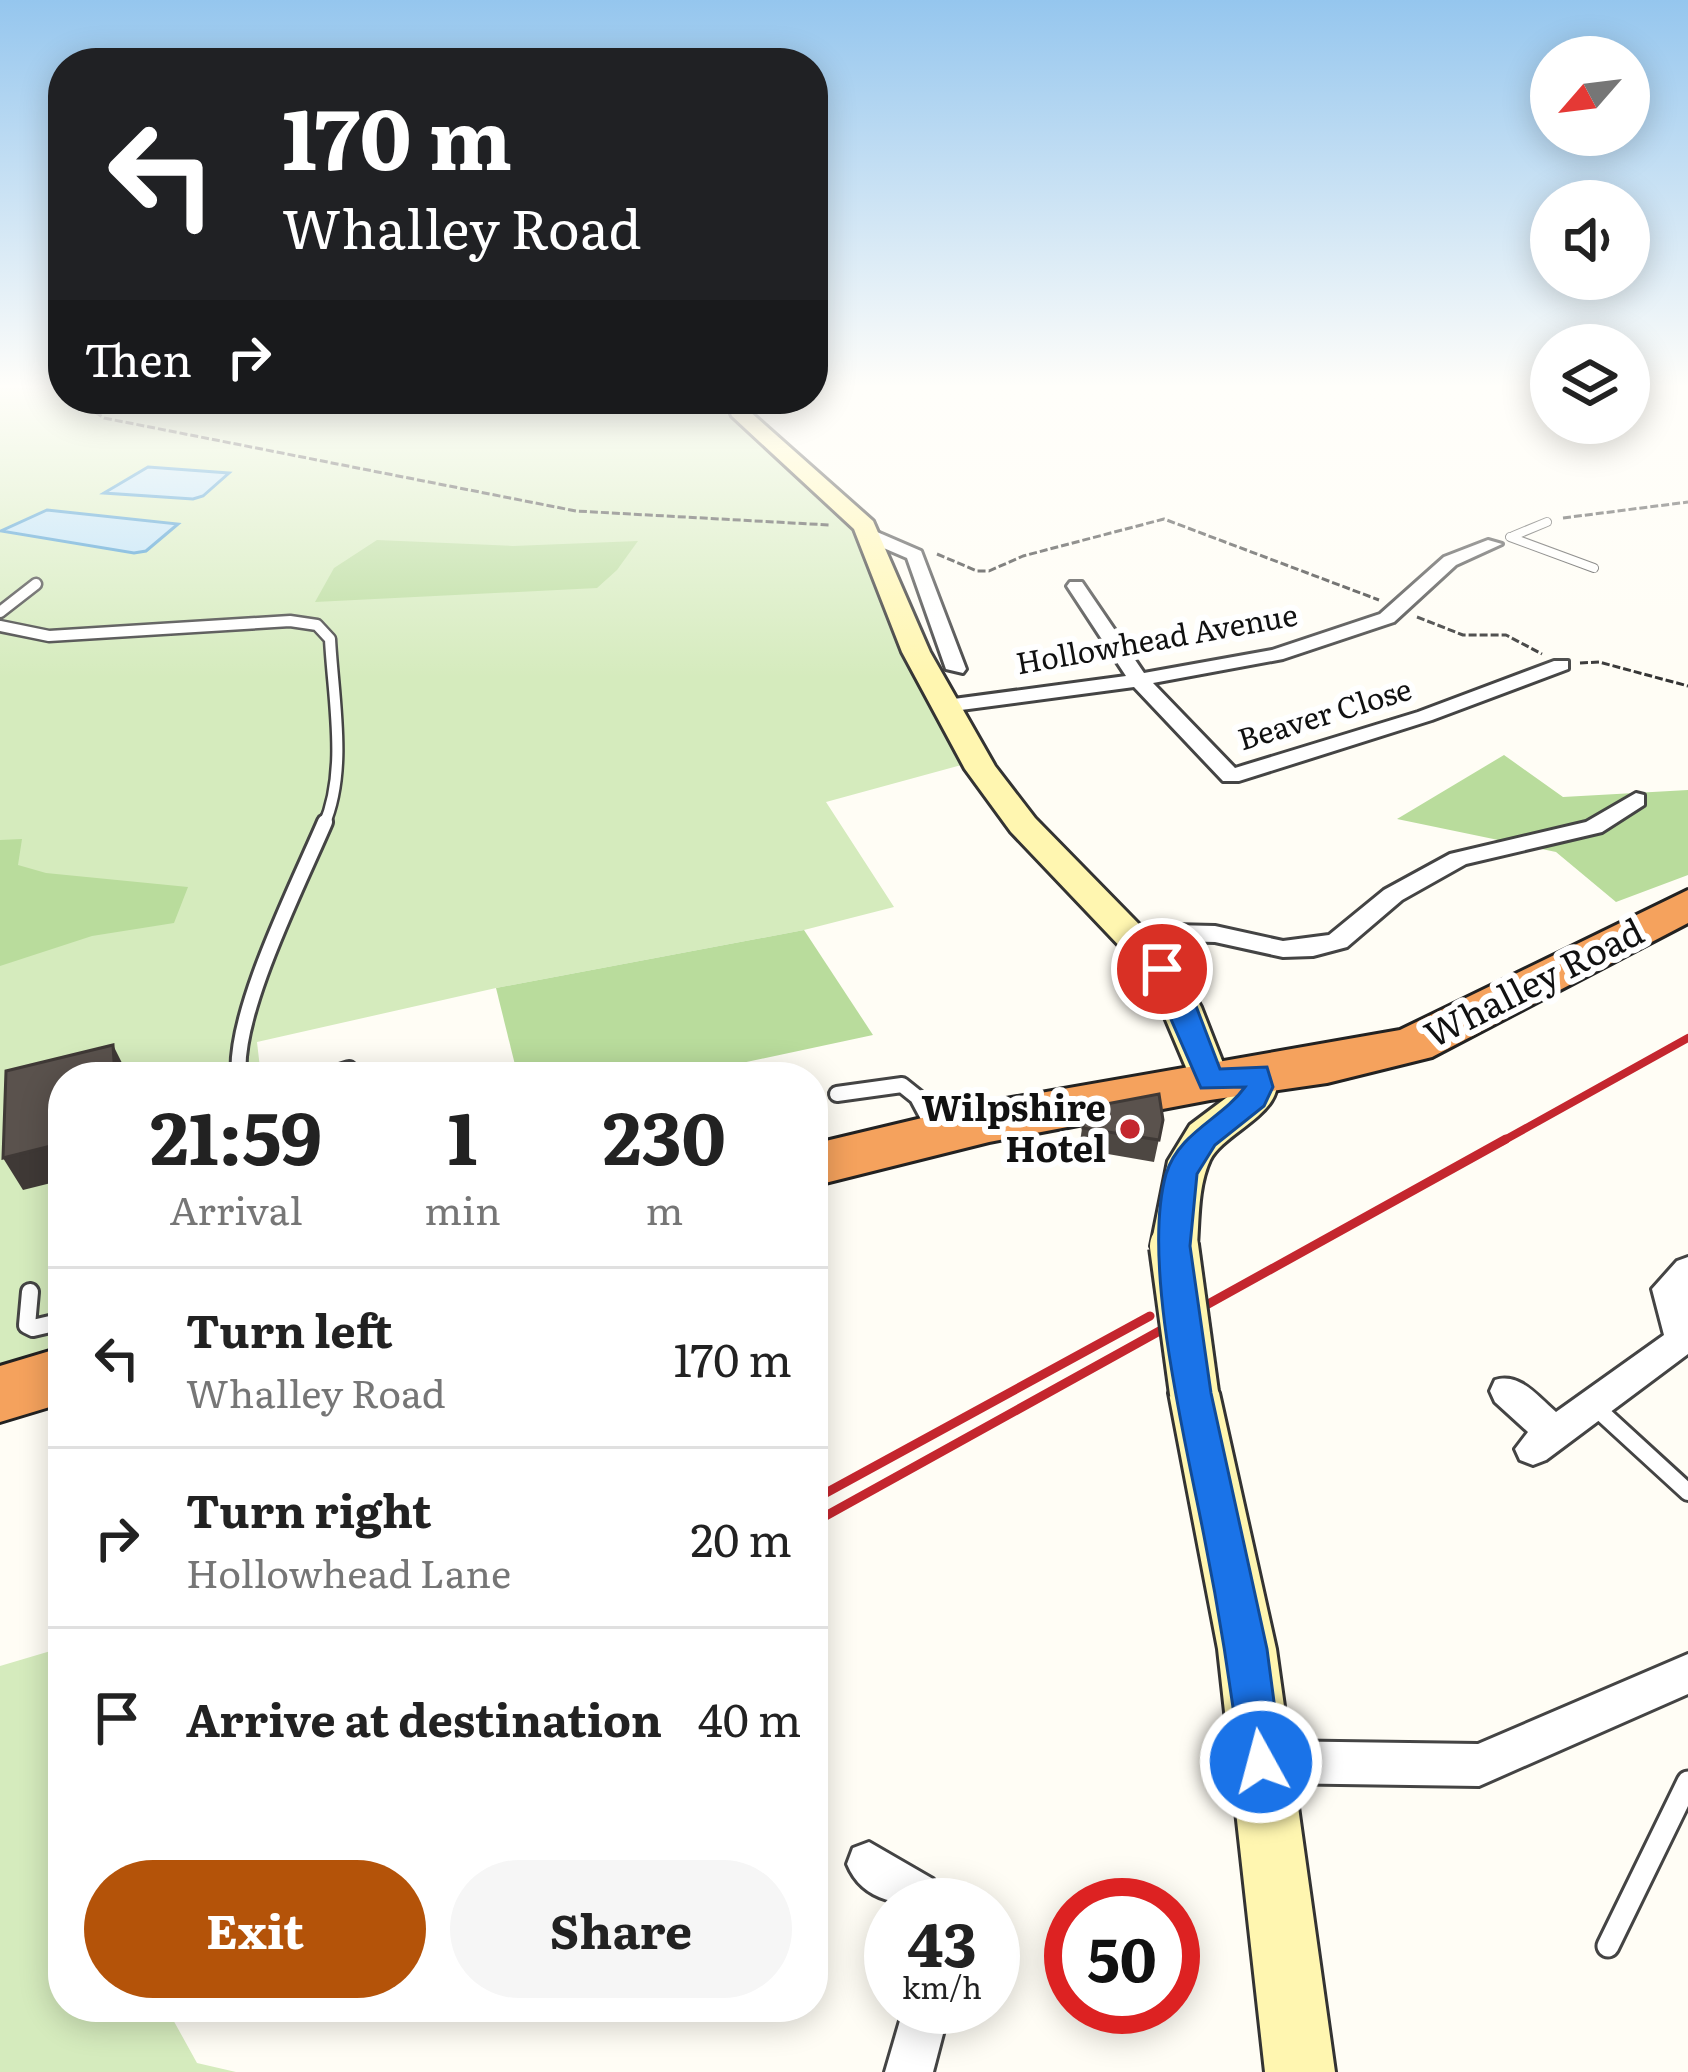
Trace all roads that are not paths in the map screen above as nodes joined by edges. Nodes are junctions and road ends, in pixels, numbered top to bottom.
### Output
1 (824, 484) edge
2 (1547, 522) road end
3 (868, 531) junction
4 (1495, 547) junction
5 (1594, 568) dead end
6 (36, 584) dead end
7 (1076, 586) dead end
8 (0, 612) edge
9 (0, 626) edge
10 (1335, 636) junction
11 (1364, 652) dead end
12 (1561, 664) road end
13 (956, 669) dead end
14 (1139, 680) junction
15 (946, 706) junction
16 (1636, 800) dead end
17 (1688, 904) edge
18 (1139, 941) junction
19 (237, 1062) edge
20 (1234, 1077) junction
21 (837, 1094) dead end
22 (938, 1135) junction
23 (828, 1162) edge
24 (1688, 1270) edge
25 (30, 1292) dead end
26 (48, 1324) edge
27 (1685, 1341) edge
28 (48, 1380) edge
29 (1507, 1391) dead end
30 (0, 1394) edge
31 (1593, 1405) junction
32 (1688, 1492) edge
33 (1688, 1674) edge
34 (1261, 1762) junction
35 (1688, 1782) edge
36 (869, 1864) dead end
37 (891, 1878) edge
38 (1608, 1946) dead end
39 (920, 2034) edge
40 (909, 2072) edge
41 (1300, 2072) edge

1 - 3 street
2 - 4 lane
3 - 13 street
3 - 15 street
4 - 5 lane
4 - 10 street, Hollowhead Avenue
6 - 8 lane
7 - 14 street
9 - 19 lane
10 - 11 street
10 - 14 street, Hollowhead Avenue
12 - 14 street, Beaver Close
14 - 15 street, Hollowhead Avenue
15 - 18 street
16 - 18 street
17 - 20 highway, Whalley Road
18 - 20 street
20 - 22 highway, Whalley Road
20 - 34 street, bridge
21 - 22 lane
22 - 23 highway, Whalley Road
24 - 27 street
25 - 26 lane
27 - 31 street
28 - 30 highway
29 - 31 street
31 - 32 lane
33 - 34 street
34 - 41 street
35 - 38 lane
36 - 37 street
39 - 40 street

